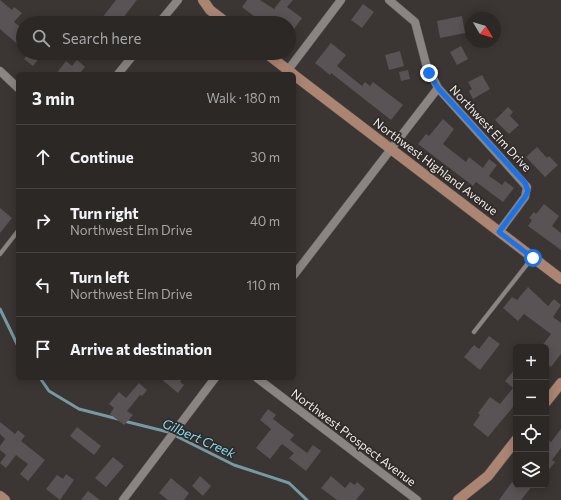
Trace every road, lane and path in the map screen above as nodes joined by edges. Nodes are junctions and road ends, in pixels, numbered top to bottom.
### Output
1 (178, 0) edge
2 (202, 0) edge
3 (342, 0) edge
4 (389, 0) edge
5 (165, 16) edge
6 (218, 16) edge
7 (129, 60) edge
8 (275, 60) edge
9 (0, 71) edge
10 (120, 72) edge
11 (291, 72) edge
12 (293, 72) edge
13 (296, 76) edge
14 (16, 86) edge
15 (438, 88) junction
16 (391, 148) junction
17 (499, 232) junction
18 (16, 234) edge
19 (0, 254) edge
20 (533, 258) junction
21 (296, 272) edge
22 (561, 280) edge
23 (474, 332) dead end
24 (213, 380) edge
25 (260, 380) edge
26 (561, 383) edge
27 (549, 398) edge
28 (513, 444) edge
29 (0, 496) edge
30 (5, 500) edge
31 (123, 500) edge
32 (417, 500) edge
33 (458, 500) edge

1 - 5 street
2 - 6 main road
3 - 12 street
4 - 15 street, Northwest Elm Drive
7 - 10 street
8 - 11 main road, Northwest Highland Avenue
9 - 14 street
13 - 16 main road, Northwest Highland Avenue
15 - 16 street
15 - 17 street, Northwest Elm Drive
16 - 17 main road, Northwest Highland Avenue
16 - 21 street
17 - 20 main road, Northwest Highland Avenue
18 - 19 lane
20 - 22 main road, Northwest Highland Avenue
20 - 23 lane
24 - 31 street
25 - 32 street, Northwest Prospect Avenue
26 - 27 main road
28 - 33 main road
29 - 30 main road

